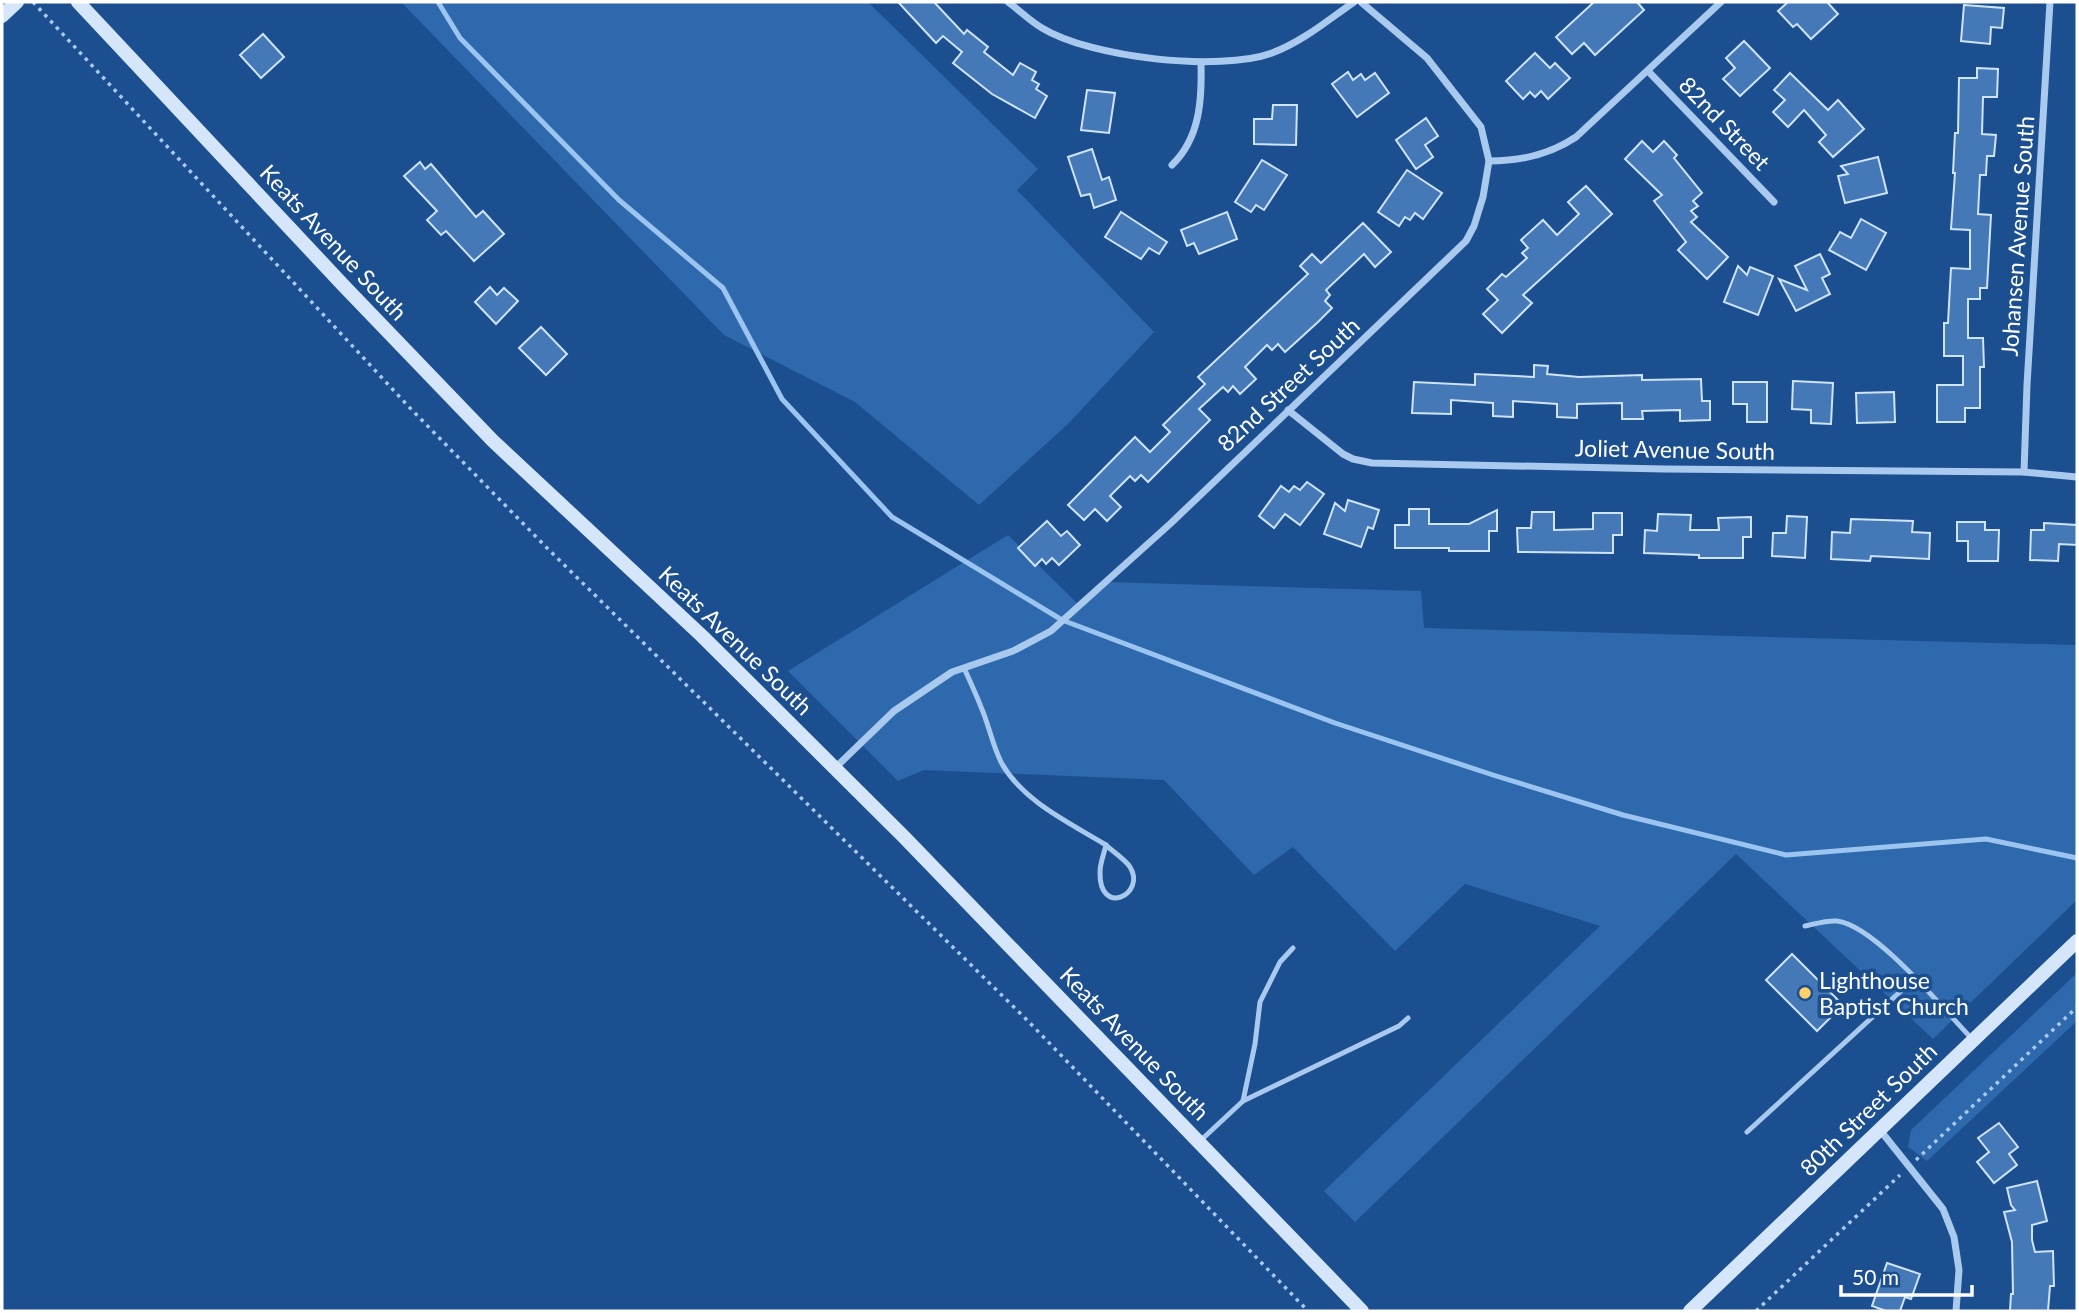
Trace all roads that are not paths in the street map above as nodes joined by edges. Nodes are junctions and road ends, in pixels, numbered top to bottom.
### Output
1 (17, 2) edge
2 (78, 2) edge
3 (1008, 2) edge
4 (1354, 2) edge
5 (1361, 2) edge
6 (1721, 2) edge
7 (2050, 2) edge
8 (2, 16) edge
9 (1201, 63) junction
10 (1648, 71) junction
11 (1489, 161) junction
12 (1172, 165) dead end
13 (1773, 202) dead end
14 (1288, 410) junction
15 (2024, 472) junction
16 (2077, 477) edge
17 (964, 668) junction
18 (835, 768) junction
19 (1106, 845) junction
20 (1805, 926) dead end
21 (2077, 941) edge
22 (1293, 948) dead end
23 (1914, 979) junction
24 (1408, 1018) dead end
25 (1973, 1040) junction
26 (1243, 1101) junction
27 (1880, 1130) junction
28 (1747, 1132) dead end
29 (1199, 1142) junction
30 (1362, 1311) edge
31 (1690, 1311) edge
32 (1956, 1311) edge

1 - 8 main road
2 - 18 main road, Keats Avenue South
3 - 9 street
4 - 9 street
5 - 11 street
6 - 10 street
7 - 15 street, Johansen Avenue South
9 - 12 street
10 - 11 street
10 - 13 street, 82nd Street
11 - 14 street, 82nd Street South
14 - 15 street, Joliet Avenue South
14 - 17 street, 82nd Street South
15 - 16 street, Joliet Avenue South
17 - 18 street, 82nd Street South
17 - 19 lane
18 - 29 main road, Keats Avenue South
19 - 19 lane
20 - 23 lane
21 - 25 main road, 80th Street South
22 - 26 lane
23 - 25 lane
23 - 28 lane
24 - 26 lane
25 - 27 main road, 80th Street South
26 - 29 lane
27 - 31 main road, 80th Street South
27 - 32 street
29 - 30 main road, Keats Avenue South

